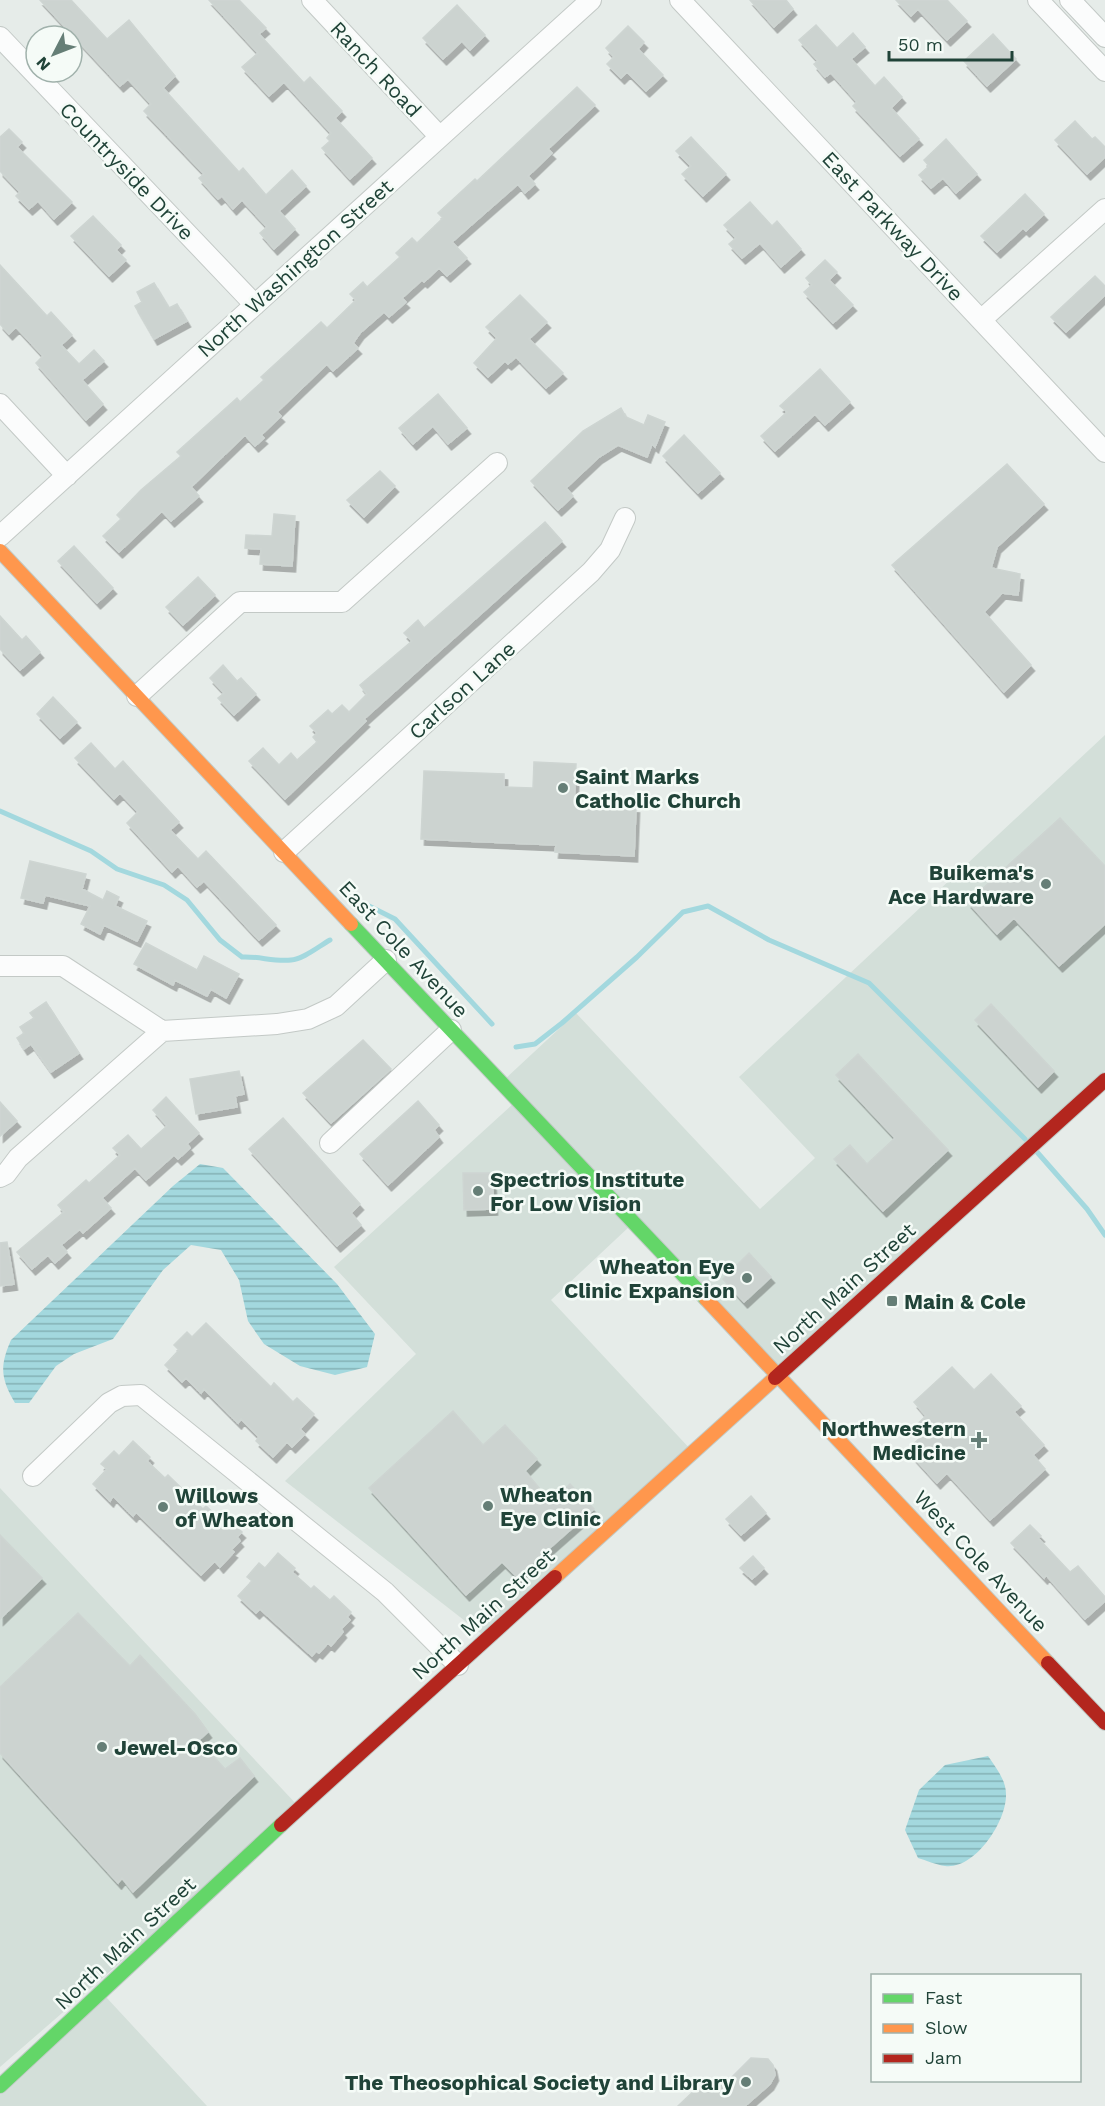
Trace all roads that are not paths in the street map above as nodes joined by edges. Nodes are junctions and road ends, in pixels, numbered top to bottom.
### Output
1 (312, 0) edge
2 (591, 0) edge
3 (680, 0) edge
4 (1038, 0) edge
5 (1070, 0) edge
6 (0, 38) edge
7 (1105, 38) edge
8 (1105, 71) edge
9 (440, 137) junction
10 (1105, 209) edge
11 (255, 305) junction
12 (981, 320) junction
13 (0, 404) edge
14 (1105, 452) edge
15 (497, 463) dead end
16 (67, 476) junction
17 (625, 518) dead end
18 (0, 536) edge
19 (0, 550) edge
20 (137, 696) junction
21 (284, 852) junction
22 (386, 960) junction
23 (0, 966) edge
24 (452, 1030) junction
25 (162, 1031) junction
26 (1105, 1080) edge
27 (330, 1143) dead end
28 (0, 1177) edge
29 (778, 1376) junction
30 (33, 1476) dead end
31 (458, 1665) junction
32 (1105, 1723) edge
33 (0, 2086) edge

1 - 9 street, Ranch Road
2 - 9 street, North Washington Street
3 - 12 street, East Parkway Drive
4 - 8 street
5 - 7 street
6 - 11 street, Countryside Drive
9 - 11 street, North Washington Street
10 - 12 street
11 - 16 street, North Washington Street
12 - 14 street, East Parkway Drive
13 - 16 street
15 - 20 street
16 - 18 street, North Washington Street
17 - 21 street, Carlson Lane
19 - 20 street, East Cole Avenue
20 - 21 street, East Cole Avenue
21 - 22 street, East Cole Avenue
22 - 24 street, East Cole Avenue
22 - 25 street
23 - 25 street
24 - 27 street
24 - 29 street, East Cole Avenue
25 - 28 street
26 - 29 street, North Main Street
29 - 31 street, North Main Street
29 - 32 street, West Cole Avenue
30 - 31 street
31 - 33 street, North Main Street

